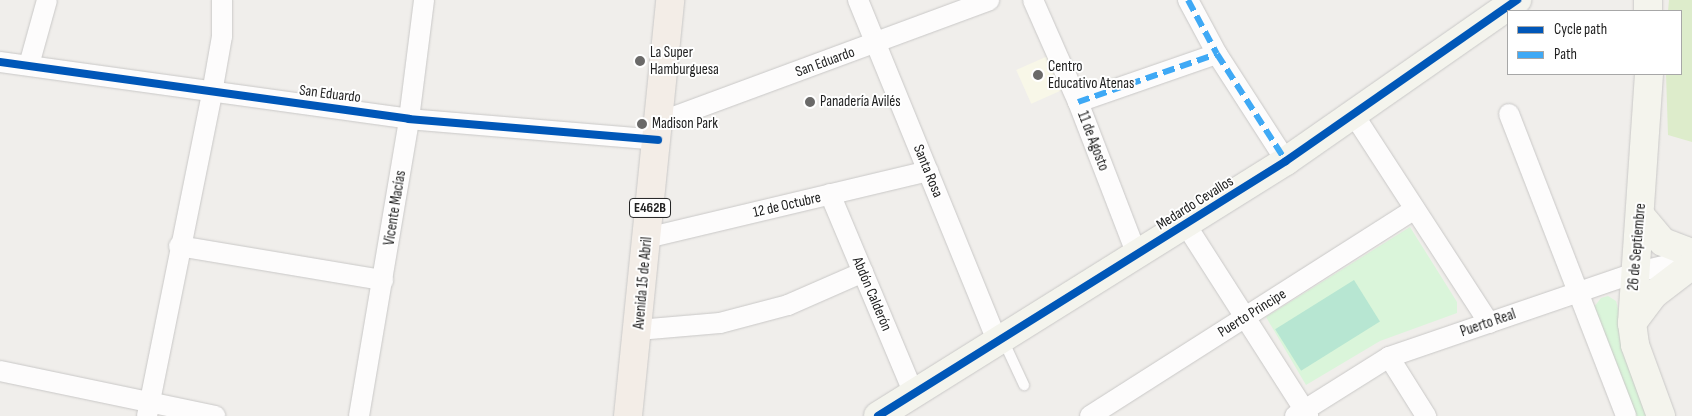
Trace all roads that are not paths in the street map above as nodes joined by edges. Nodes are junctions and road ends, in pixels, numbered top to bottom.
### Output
1 (47, 0) edge
2 (222, 0) edge
3 (424, 0) edge
4 (670, 0) edge
5 (858, 0) edge
6 (989, 0) edge
7 (1033, 0) edge
8 (1188, 0) edge
9 (1517, 0) edge
10 (876, 43) junction
11 (1217, 54) junction
12 (0, 62) edge
13 (29, 65) junction
14 (1648, 75) edge
15 (212, 92) junction
16 (1078, 102) junction
17 (1509, 114) dead end
18 (1354, 116) junction
19 (409, 118) junction
20 (659, 131) junction
21 (1286, 161) junction
22 (928, 171) junction
23 (830, 194) junction
24 (1415, 209) junction
25 (1640, 215) junction
26 (1186, 225) junction
27 (647, 238) junction
28 (179, 246) junction
29 (1692, 252) edge
30 (1137, 255) junction
31 (1692, 259) edge
32 (1692, 265) edge
33 (862, 272) junction
34 (1634, 273) junction
35 (383, 280) junction
36 (1578, 292) junction
37 (1245, 317) junction
38 (1489, 323) junction
39 (1632, 323) junction
40 (638, 330) junction
41 (1000, 342) junction
42 (1389, 357) junction
43 (0, 371) edge
44 (1024, 385) dead end
45 (914, 394) junction
46 (149, 410) edge
47 (1303, 414) edge
48 (215, 416) edge
49 (359, 416) edge
50 (628, 416) edge
51 (878, 416) edge
52 (1090, 416) edge
53 (1426, 416) edge
54 (1626, 416) edge
55 (1661, 416) edge

1 - 13 street
2 - 15 street
3 - 19 street, Vicente Macías
4 - 20 main road, Avenida 15 de Abril / E462B
5 - 10 street, Santa Rosa
6 - 10 street, San Eduardo
7 - 16 street, 11 de Agosto
8 - 11 street
9 - 18 street, Medardo Cevallos
10 - 20 street, San Eduardo
10 - 22 street, Santa Rosa
11 - 16 street
11 - 21 street
12 - 13 street, San Eduardo
13 - 15 street, San Eduardo
14 - 25 street, 26 de Septiembre
15 - 19 street, San Eduardo
15 - 28 street
16 - 30 street, 11 de Agosto
17 - 36 street
18 - 21 street, Medardo Cevallos
18 - 24 street
19 - 20 street, San Eduardo
19 - 35 street, Vicente Macías
20 - 27 main road, Avenida 15 de Abril / E462B
21 - 26 street, Medardo Cevallos
22 - 23 street, 12 de Octubre
22 - 41 street, Santa Rosa
23 - 27 street, 12 de Octubre
23 - 33 street, Abdón Calderón
24 - 37 street, Puerto Principe
24 - 38 street
25 - 29 street
25 - 34 street, 26 de Septiembre
26 - 30 street, Medardo Cevallos
26 - 37 street
27 - 40 main road, Avenida 15 de Abril / E462B
28 - 35 street
28 - 46 street
30 - 41 street, Medardo Cevallos
31 - 34 street, Puerto Real
32 - 39 street
33 - 40 street
33 - 45 street, Abdón Calderón
34 - 36 street, Puerto Real
34 - 39 street, 26 de Septiembre
35 - 49 street, Vicente Macías
36 - 38 street, Puerto Real
36 - 54 street
37 - 47 street
37 - 52 street, Puerto Principe
38 - 42 street, Puerto Real
39 - 55 street, 26 de Septiembre
40 - 50 main road, Avenida 15 de Abril / E462B
41 - 44 lane
41 - 45 street, Medardo Cevallos
42 - 47 street, Puerto Real
42 - 53 street
43 - 46 street
45 - 51 street, Medardo Cevallos
46 - 48 street

